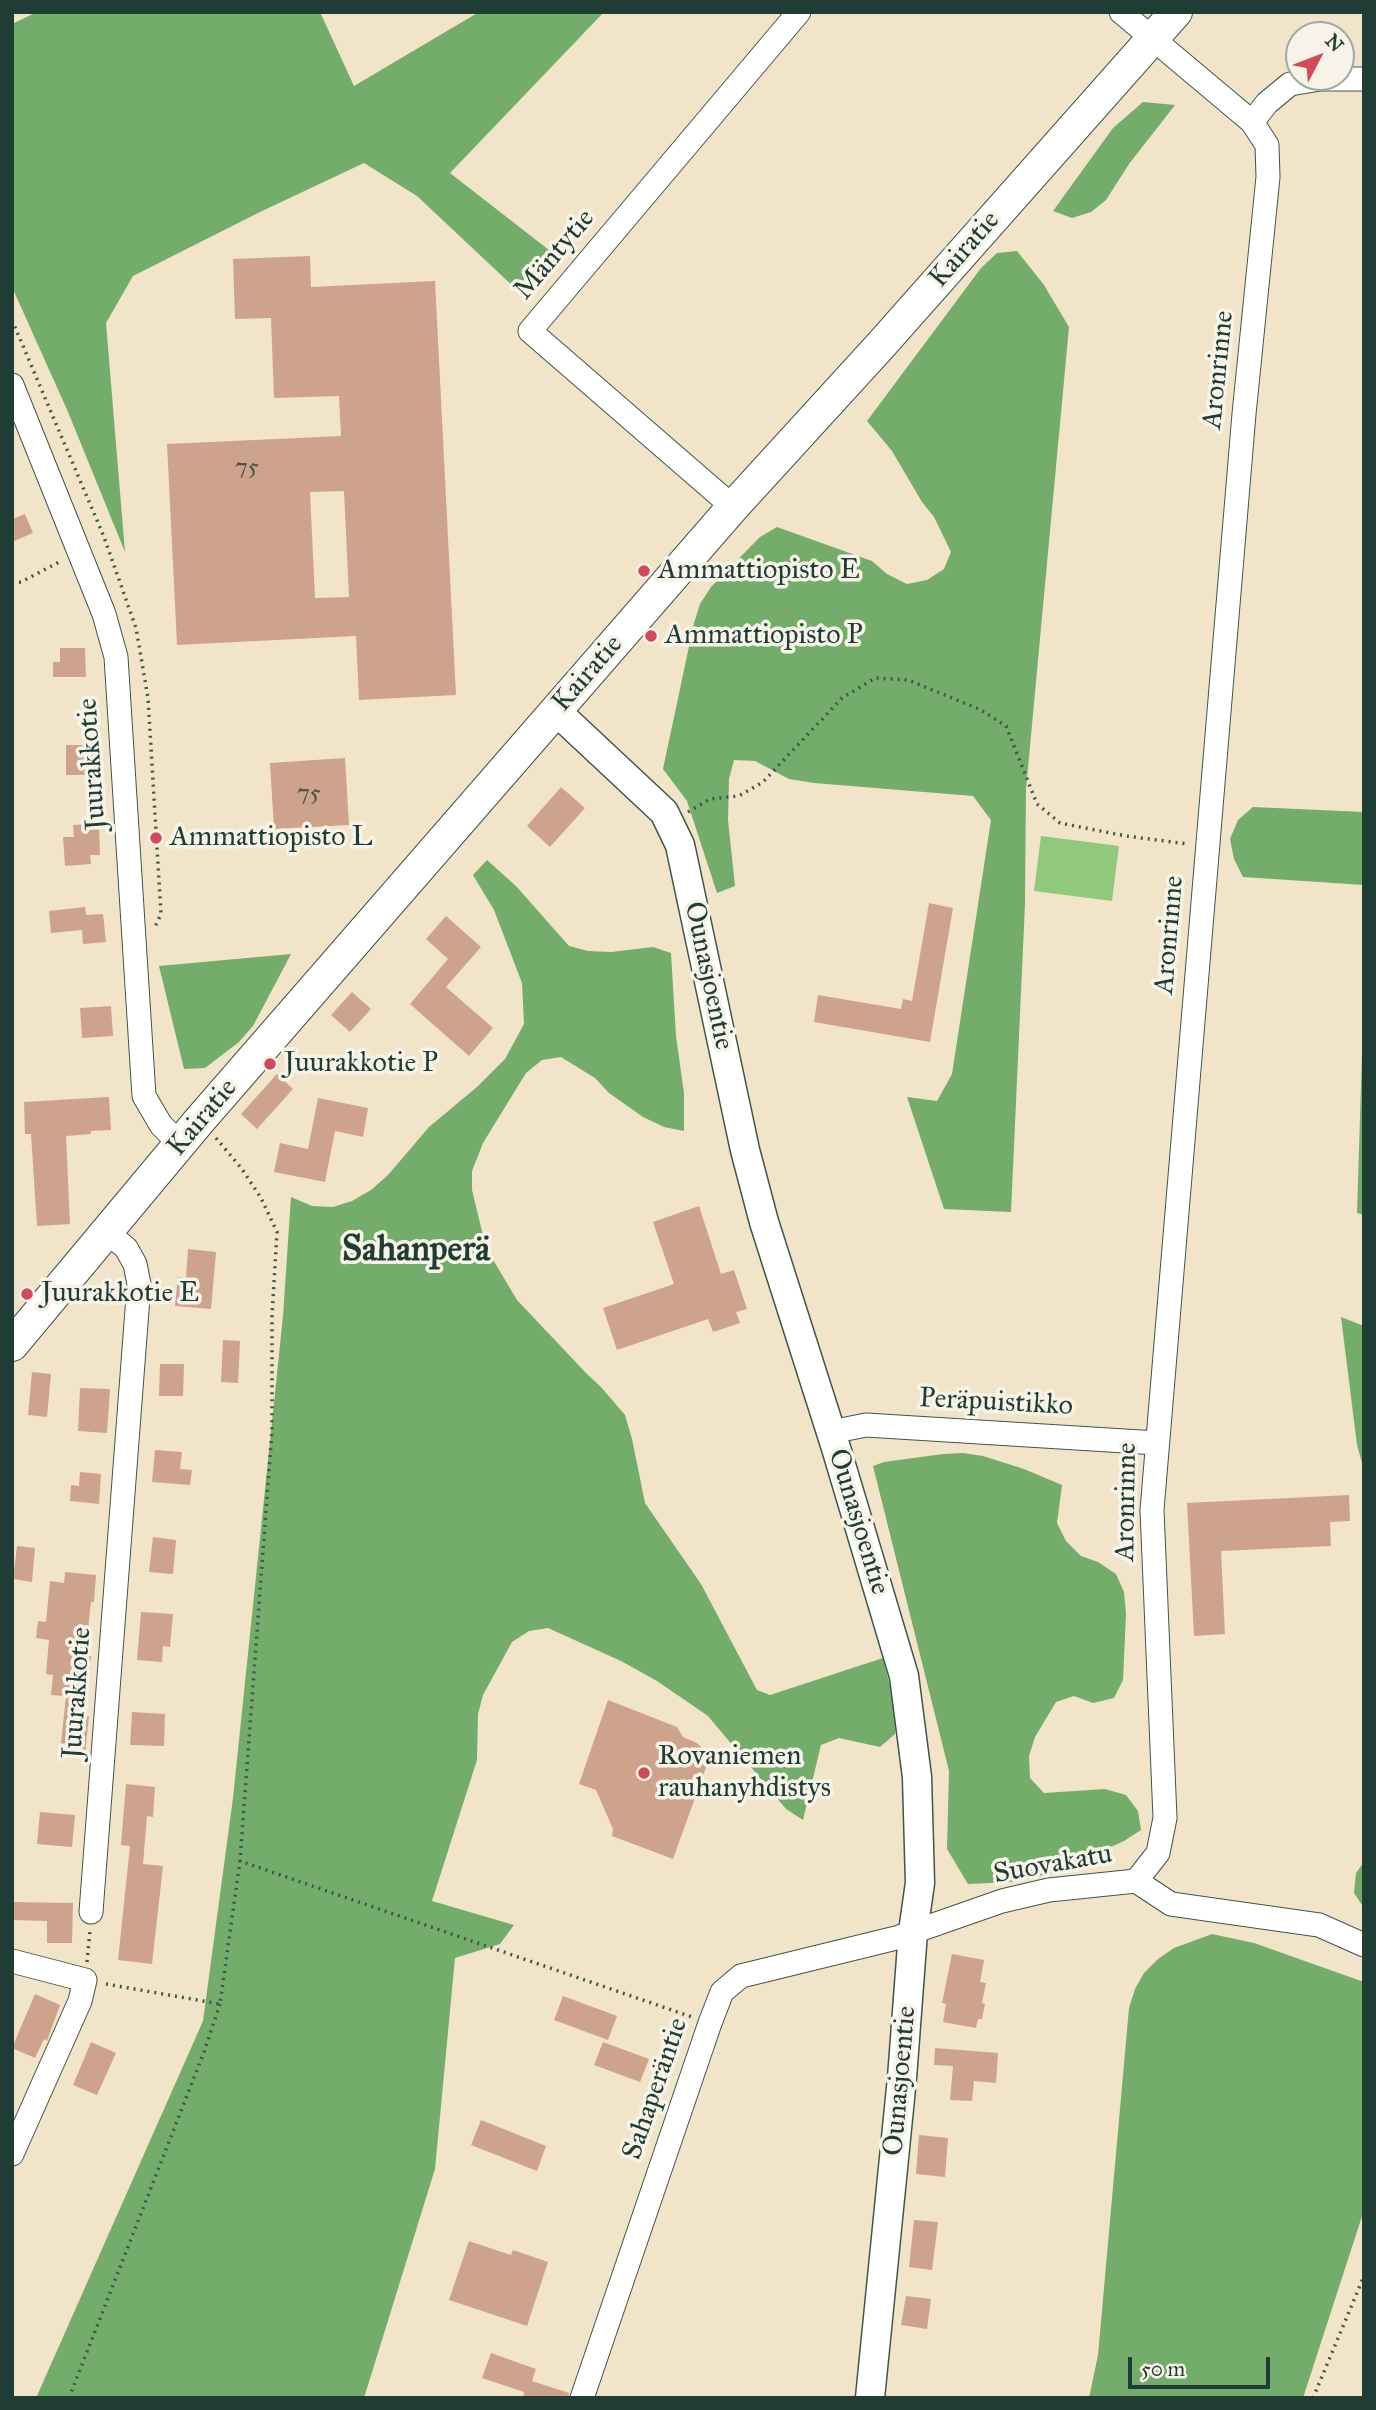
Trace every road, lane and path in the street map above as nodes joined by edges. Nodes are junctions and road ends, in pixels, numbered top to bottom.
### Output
1 (799, 12) edge
2 (1122, 12) edge
3 (1176, 12) edge
4 (1152, 39) junction
5 (1364, 79) edge
6 (1252, 122) junction
7 (12, 385) edge
8 (733, 508) junction
9 (556, 711) junction
10 (683, 815) dead end
11 (1207, 846) junction
12 (190, 1133) junction
13 (108, 1233) junction
14 (12, 1345) edge
15 (831, 1432) junction
16 (1157, 1443) junction
17 (240, 1861) junction
18 (1136, 1881) junction
19 (92, 1912) joint
20 (913, 1932) junction
21 (1364, 1945) edge
22 (12, 1961) edge
23 (85, 1980) junction
24 (220, 2004) junction
25 (710, 2023) junction
26 (12, 2154) edge
27 (1364, 2276) edge
28 (69, 2398) edge
29 (582, 2398) edge
30 (870, 2398) edge
31 (1313, 2398) edge

1 - 8 street, Mäntytie
2 - 4 street, Aronrinne
3 - 4 main road, Kairatie
4 - 6 street, Aronrinne
4 - 8 main road, Kairatie
5 - 6 street
6 - 11 street, Aronrinne
7 - 12 street, Juurakkotie
8 - 9 main road, Kairatie
9 - 12 main road, Kairatie
9 - 15 street, Ounasjoentie
10 - 11 path
11 - 16 street, Aronrinne
12 - 13 main road, Kairatie
12 - 17 path
13 - 14 main road, Kairatie
13 - 19 street, Juurakkotie
15 - 16 street, Peräpuistikko
15 - 20 street, Ounasjoentie
16 - 18 street, Aronrinne
17 - 24 path
17 - 25 path
18 - 20 street, Suovakatu
18 - 21 street, Suovakatu
19 - 23 path
20 - 25 street, Sahaperäntie
20 - 30 street, Ounasjoentie
22 - 23 street
23 - 24 path
23 - 26 street
24 - 28 path
25 - 29 street, Sahaperäntie
27 - 31 path

